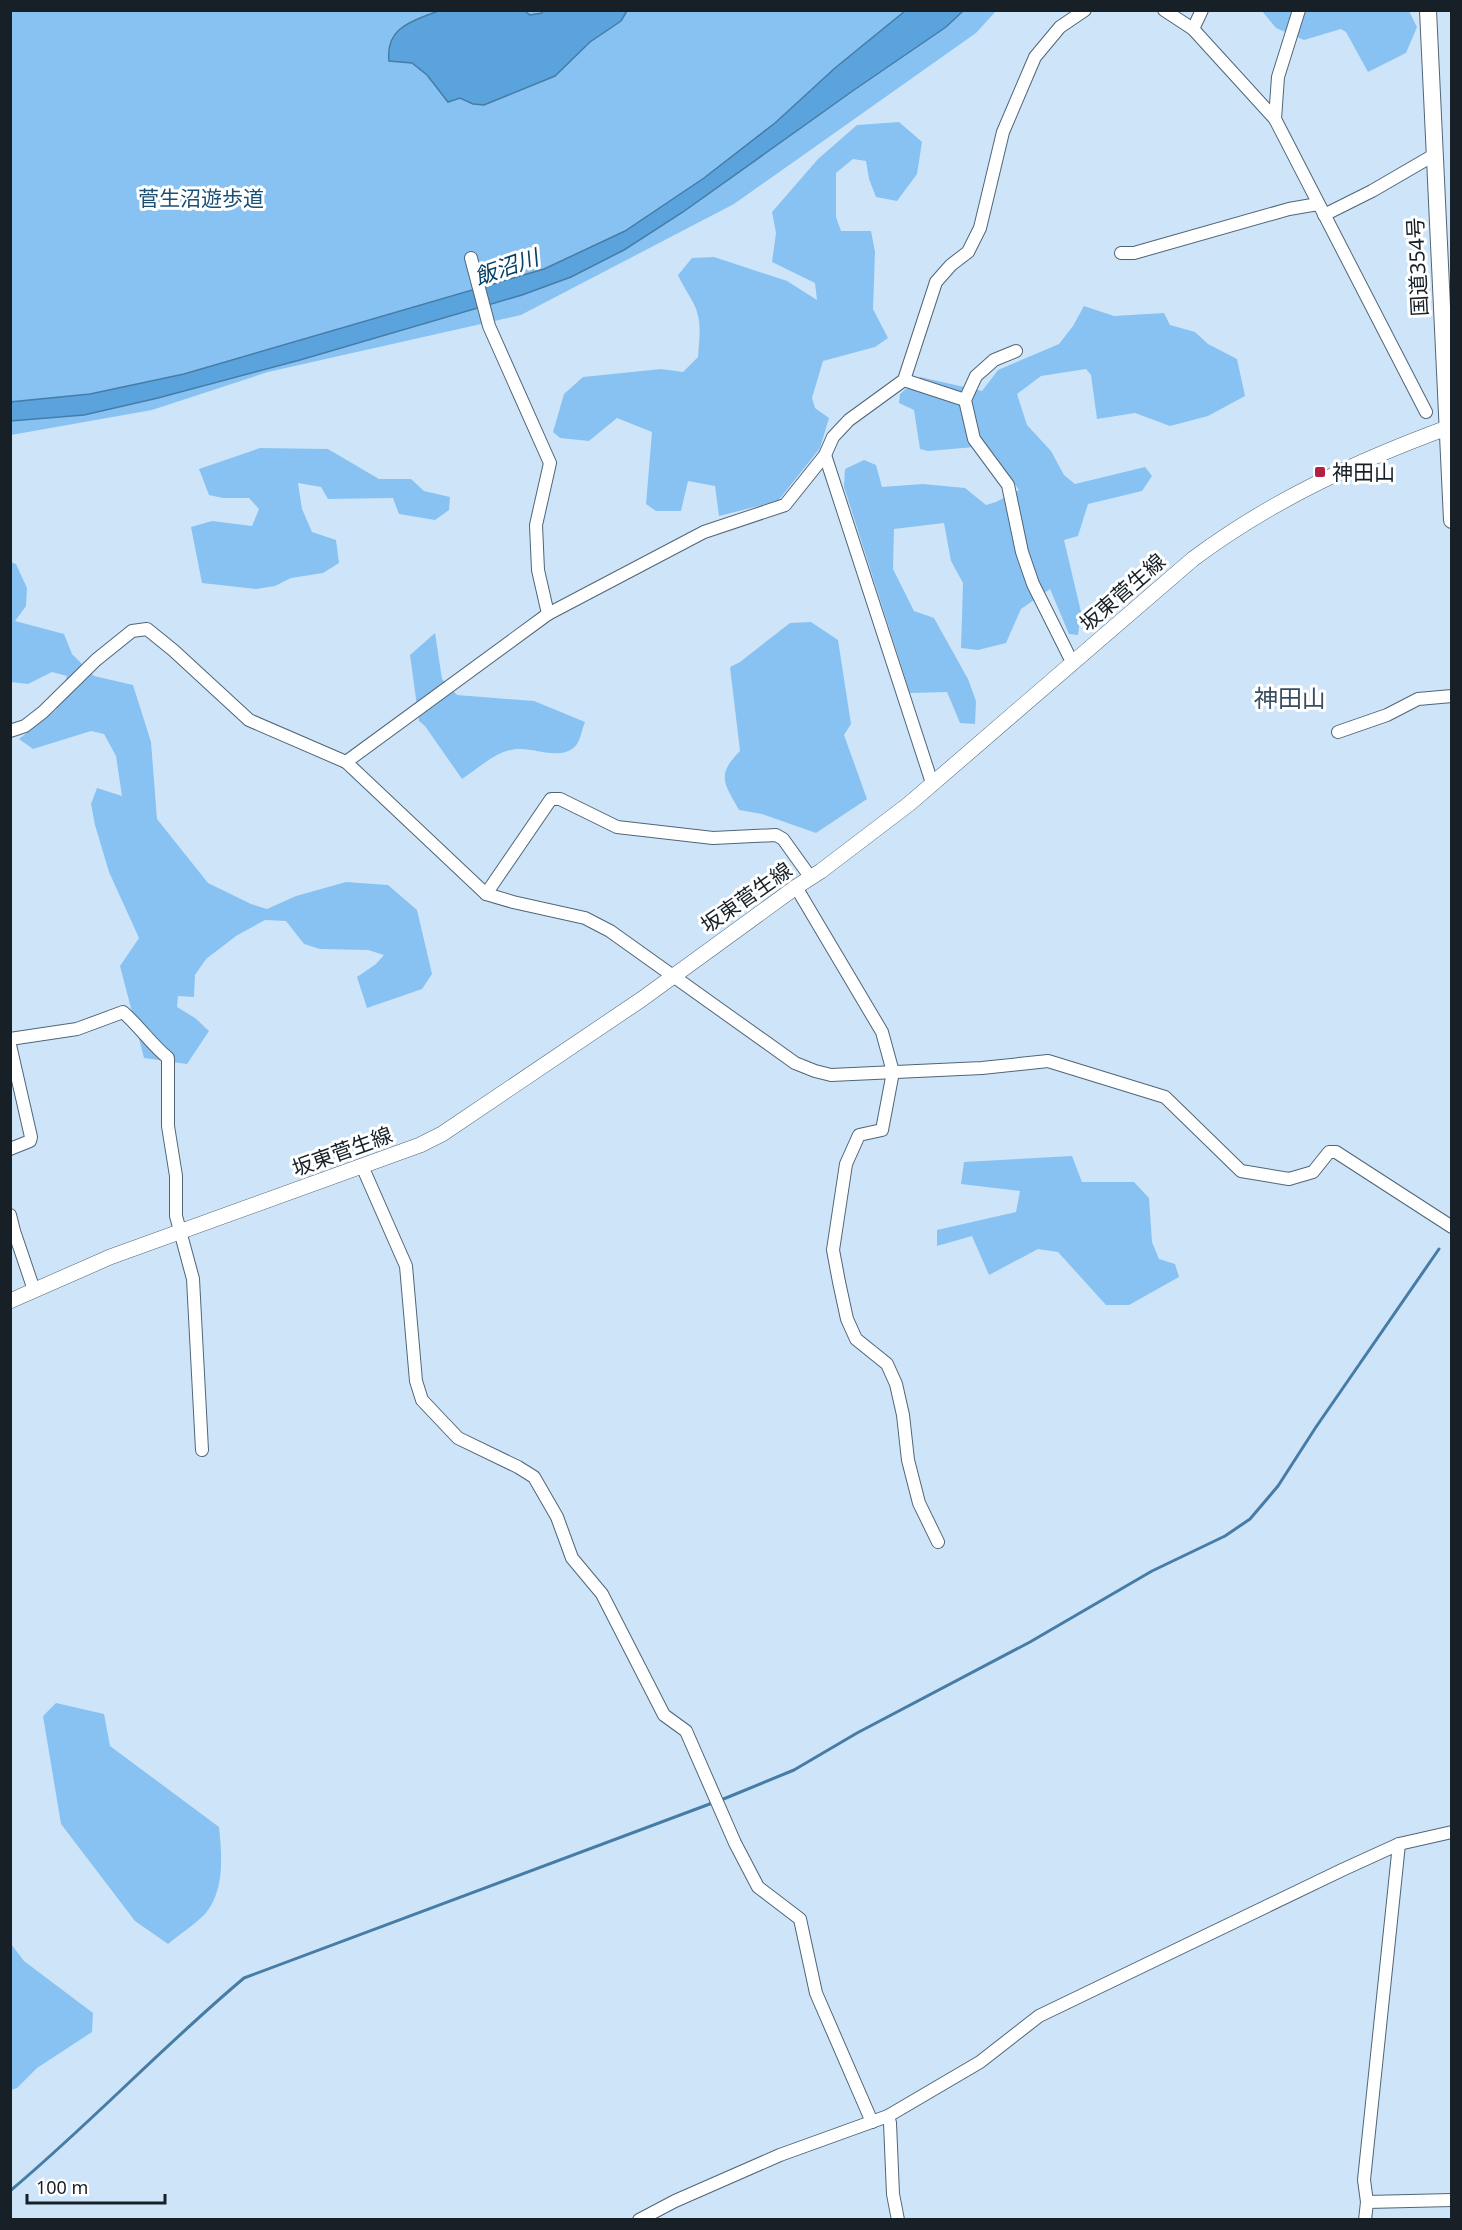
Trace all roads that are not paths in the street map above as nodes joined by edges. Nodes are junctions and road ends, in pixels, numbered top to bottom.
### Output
1 (1084, 10) edge
2 (1164, 10) edge
3 (1202, 10) edge
4 (1299, 10) edge
5 (1428, 10) edge
6 (1193, 29) junction
7 (1275, 119) junction
8 (1434, 155) junction
9 (1321, 209) junction
10 (1452, 230) edge
11 (1438, 240) junction
12 (1121, 253) dead end
13 (472, 261) dead end
14 (1016, 351) dead end
15 (904, 380) junction
16 (965, 400) junction
17 (1426, 412) dead end
18 (1449, 427) edge
19 (825, 455) junction
20 (1452, 520) edge
21 (548, 614) junction
22 (1074, 662) junction
23 (1452, 696) edge
24 (10, 731) edge
25 (1338, 732) dead end
26 (346, 762) junction
27 (932, 783) junction
28 (811, 878) junction
29 (796, 887) junction
30 (486, 894) junction
31 (673, 976) junction
32 (10, 1039) edge
33 (10, 1045) edge
34 (893, 1072) junction
35 (10, 1149) edge
36 (363, 1166) junction
37 (10, 1215) edge
38 (1452, 1227) edge
39 (180, 1231) junction
40 (34, 1290) junction
41 (10, 1301) edge
42 (202, 1450) dead end
43 (938, 1542) dead end
44 (1452, 1832) edge
45 (1399, 1845) junction
46 (888, 2116) junction
47 (872, 2122) junction
48 (1452, 2200) edge
49 (1367, 2202) junction
50 (639, 2220) edge
51 (898, 2220) edge
52 (1365, 2220) edge

1 - 15 street
2 - 6 street
3 - 6 street
4 - 7 street
5 - 8 highway, 国道354号
6 - 7 street
7 - 9 street
8 - 9 street
8 - 11 highway, 国道354号
9 - 12 street
9 - 17 street
10 - 11 street
11 - 18 highway, 国道354号
13 - 21 street
14 - 16 street
15 - 16 street
15 - 19 street
16 - 22 street
18 - 20 highway, 国道354号
18 - 22 main road, 坂東菅生線
19 - 21 street
19 - 27 street
21 - 26 street
22 - 27 main road, 坂東菅生線
23 - 25 street
24 - 26 street
26 - 30 street
27 - 28 main road, 坂東菅生線
28 - 29 main road, 坂東菅生線
28 - 30 street
29 - 31 main road, 坂東菅生線
29 - 34 street
30 - 31 street
31 - 34 street
31 - 36 main road, 坂東菅生線
32 - 39 street
33 - 35 street
34 - 38 street
34 - 43 street
36 - 39 main road, 坂東菅生線
36 - 47 street
37 - 40 street
39 - 40 main road, 坂東菅生線
39 - 42 street
40 - 41 main road, 坂東菅生線
44 - 45 street
45 - 46 street
45 - 49 street
46 - 47 street
46 - 51 street
47 - 50 street
48 - 49 street
49 - 52 street

